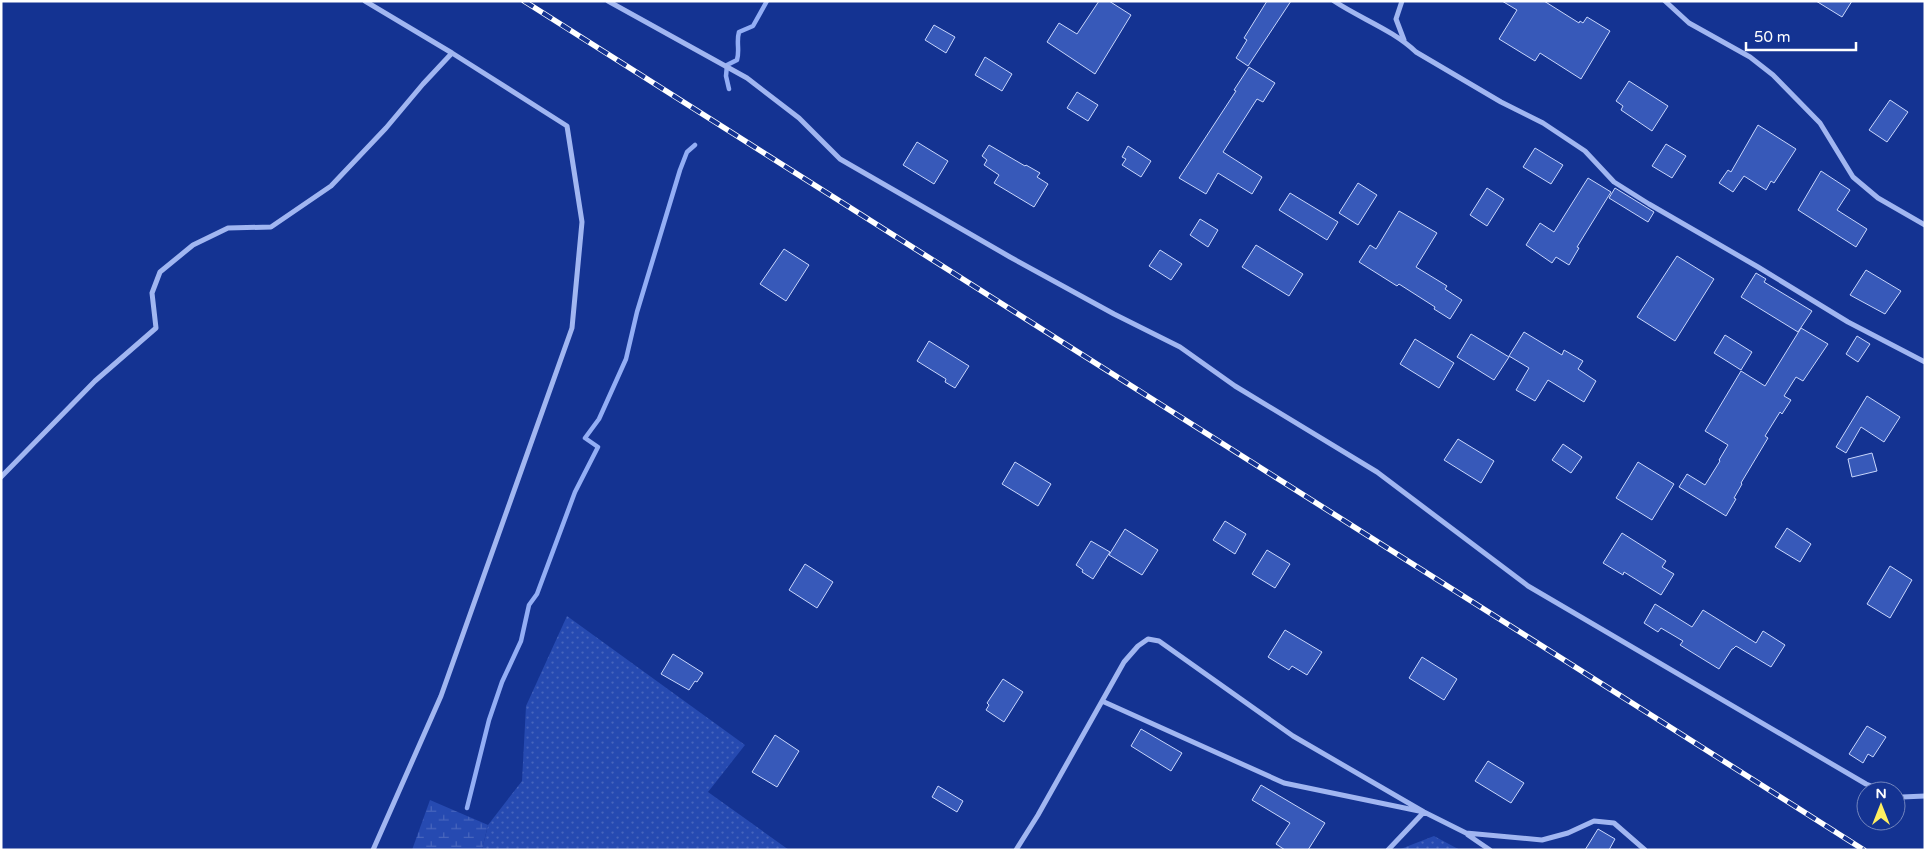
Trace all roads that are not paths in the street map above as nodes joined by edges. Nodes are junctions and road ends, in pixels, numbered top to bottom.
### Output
1 (364, 1) edge
2 (608, 1) edge
3 (1334, 1) edge
4 (1402, 1) edge
5 (1665, 1) edge
6 (1404, 41) junction
7 (452, 53) junction
8 (1925, 225) edge
9 (1925, 362) edge
10 (1, 477) edge
11 (1102, 701) junction
12 (1861, 781) edge
13 (1925, 796) edge
14 (1906, 797) edge
15 (1424, 812) junction
16 (1466, 833) junction
17 (373, 850) edge
18 (1016, 850) edge
19 (1388, 850) edge
20 (1490, 850) edge
21 (1645, 850) edge

1 - 7 street
2 - 12 street
3 - 6 street
4 - 6 street
5 - 8 street
6 - 9 street
7 - 10 street
7 - 17 street
11 - 15 street
11 - 15 street
11 - 18 street
13 - 14 street
15 - 16 street
15 - 19 street
16 - 20 street
16 - 21 street

